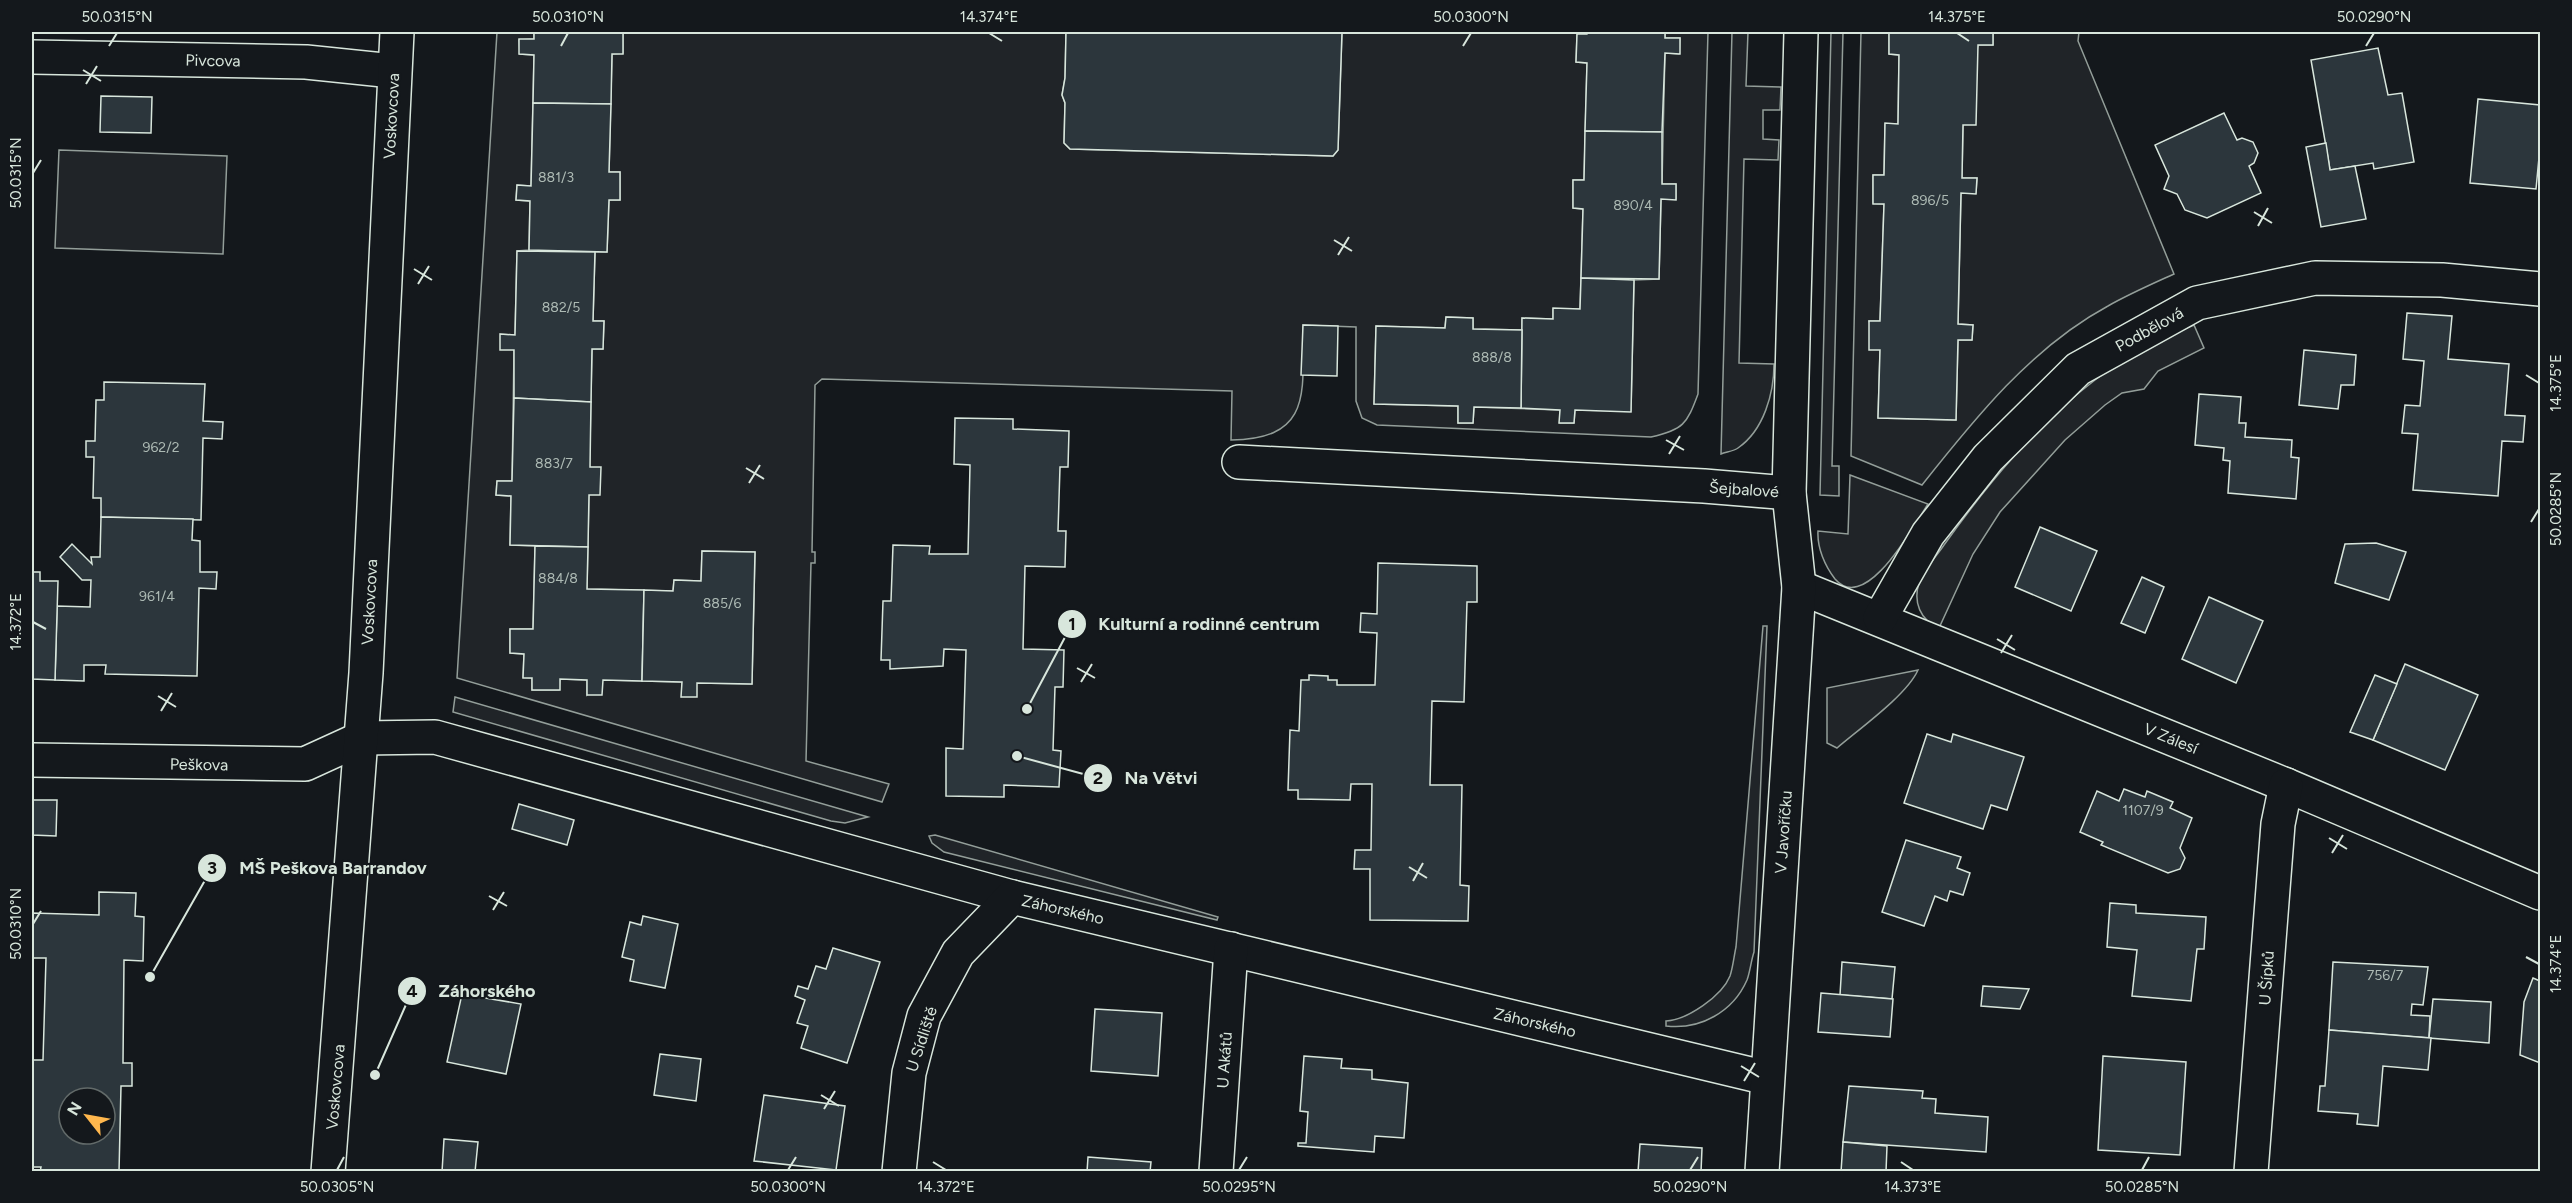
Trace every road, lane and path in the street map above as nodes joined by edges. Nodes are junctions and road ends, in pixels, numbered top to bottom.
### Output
1 (397, 32) edge
2 (1801, 32) edge
3 (32, 57) edge
4 (393, 70) junction
5 (2541, 289) edge
6 (1239, 462) dead end
7 (1789, 493) junction
8 (1799, 587) junction
9 (1880, 618) junction
10 (362, 738) junction
11 (32, 760) edge
12 (2286, 785) junction
13 (2541, 893) edge
14 (1012, 897) junction
15 (1231, 949) junction
16 (1767, 1078) junction
17 (328, 1172) edge
18 (899, 1172) edge
19 (1216, 1172) edge
20 (1762, 1172) edge
21 (2251, 1172) edge

1 - 4 street, Voskovcova
2 - 7 street, Šejbalové
3 - 4 street, Pivcova
4 - 10 street, Voskovcova
5 - 9 street, Podbělová
6 - 7 street, Šejbalové
7 - 8 street, V Javoříčku
8 - 9 street, V Zálesí
8 - 16 street, V Javoříčku
9 - 12 street, V Zálesí
10 - 11 street, Peškova
10 - 14 street, Záhorského
10 - 17 street, Voskovcova
12 - 13 street, V Zálesí
12 - 21 street, U Šípků
14 - 15 street, Záhorského
14 - 18 street, U Sídliště
15 - 16 street, Záhorského
15 - 19 street, U Akátů
16 - 20 street, V Javoříčku

